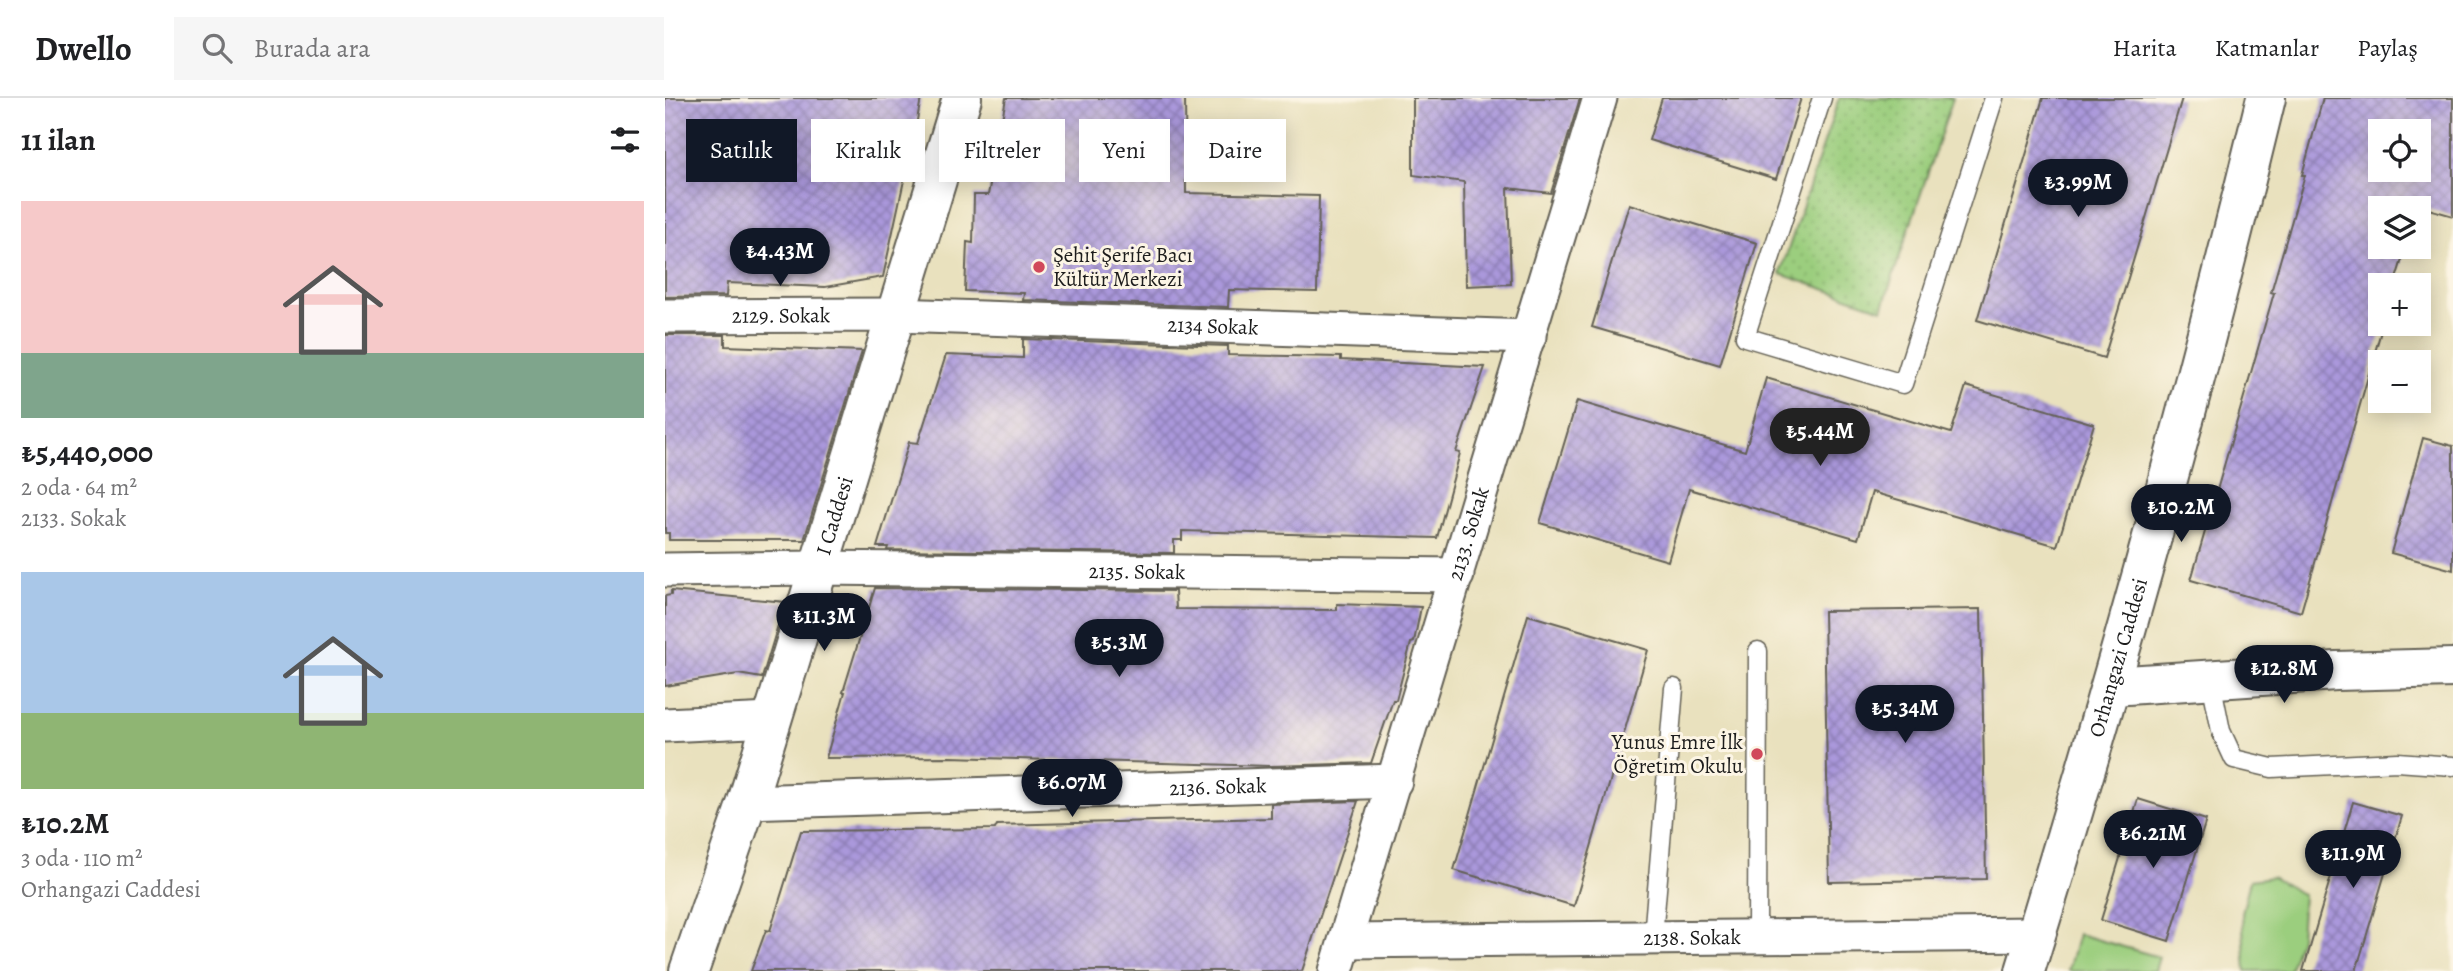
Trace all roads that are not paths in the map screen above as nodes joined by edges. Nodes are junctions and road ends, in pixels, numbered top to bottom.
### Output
1 (963, 98) edge
2 (1600, 98) edge
3 (1822, 98) edge
4 (1994, 98) edge
5 (2266, 98) edge
6 (896, 315) junction
7 (665, 316) edge
8 (1529, 337) junction
9 (818, 568) junction
10 (665, 570) edge
11 (1457, 575) junction
12 (1758, 651) dead end
13 (2453, 668) edge
14 (2211, 681) junction
15 (2112, 686) junction
16 (1674, 688) dead end
17 (772, 720) junction
18 (665, 725) edge
19 (2453, 766) edge
20 (1395, 781) junction
21 (747, 802) junction
22 (2037, 934) junction
23 (1757, 936) junction
24 (1653, 937) junction
25 (1342, 956) edge
26 (689, 971) edge
27 (2025, 971) edge

1 - 6 street, I Caddesi
2 - 8 street, 2133. Sokak
3 - 4 lane
5 - 15 street, Orhangazi Caddesi
6 - 7 street, 2129. Sokak
6 - 8 street, 2134 Sokak
6 - 9 street, I Caddesi
8 - 11 street, 2133. Sokak
9 - 10 street, 2135. Sokak
9 - 11 street, 2135. Sokak
9 - 17 street, I Caddesi
11 - 20 street, 2133. Sokak
12 - 23 lane
13 - 14 street
14 - 15 street
14 - 19 lane
15 - 22 street, Orhangazi Caddesi
16 - 24 lane
17 - 18 street
17 - 21 street, I Caddesi
20 - 21 street, 2136. Sokak
20 - 25 street, 2133. Sokak
21 - 26 street, I Caddesi
22 - 23 street, 2138. Sokak
22 - 27 street, Orhangazi Caddesi
23 - 24 street, 2138. Sokak
24 - 25 street, 2138. Sokak

